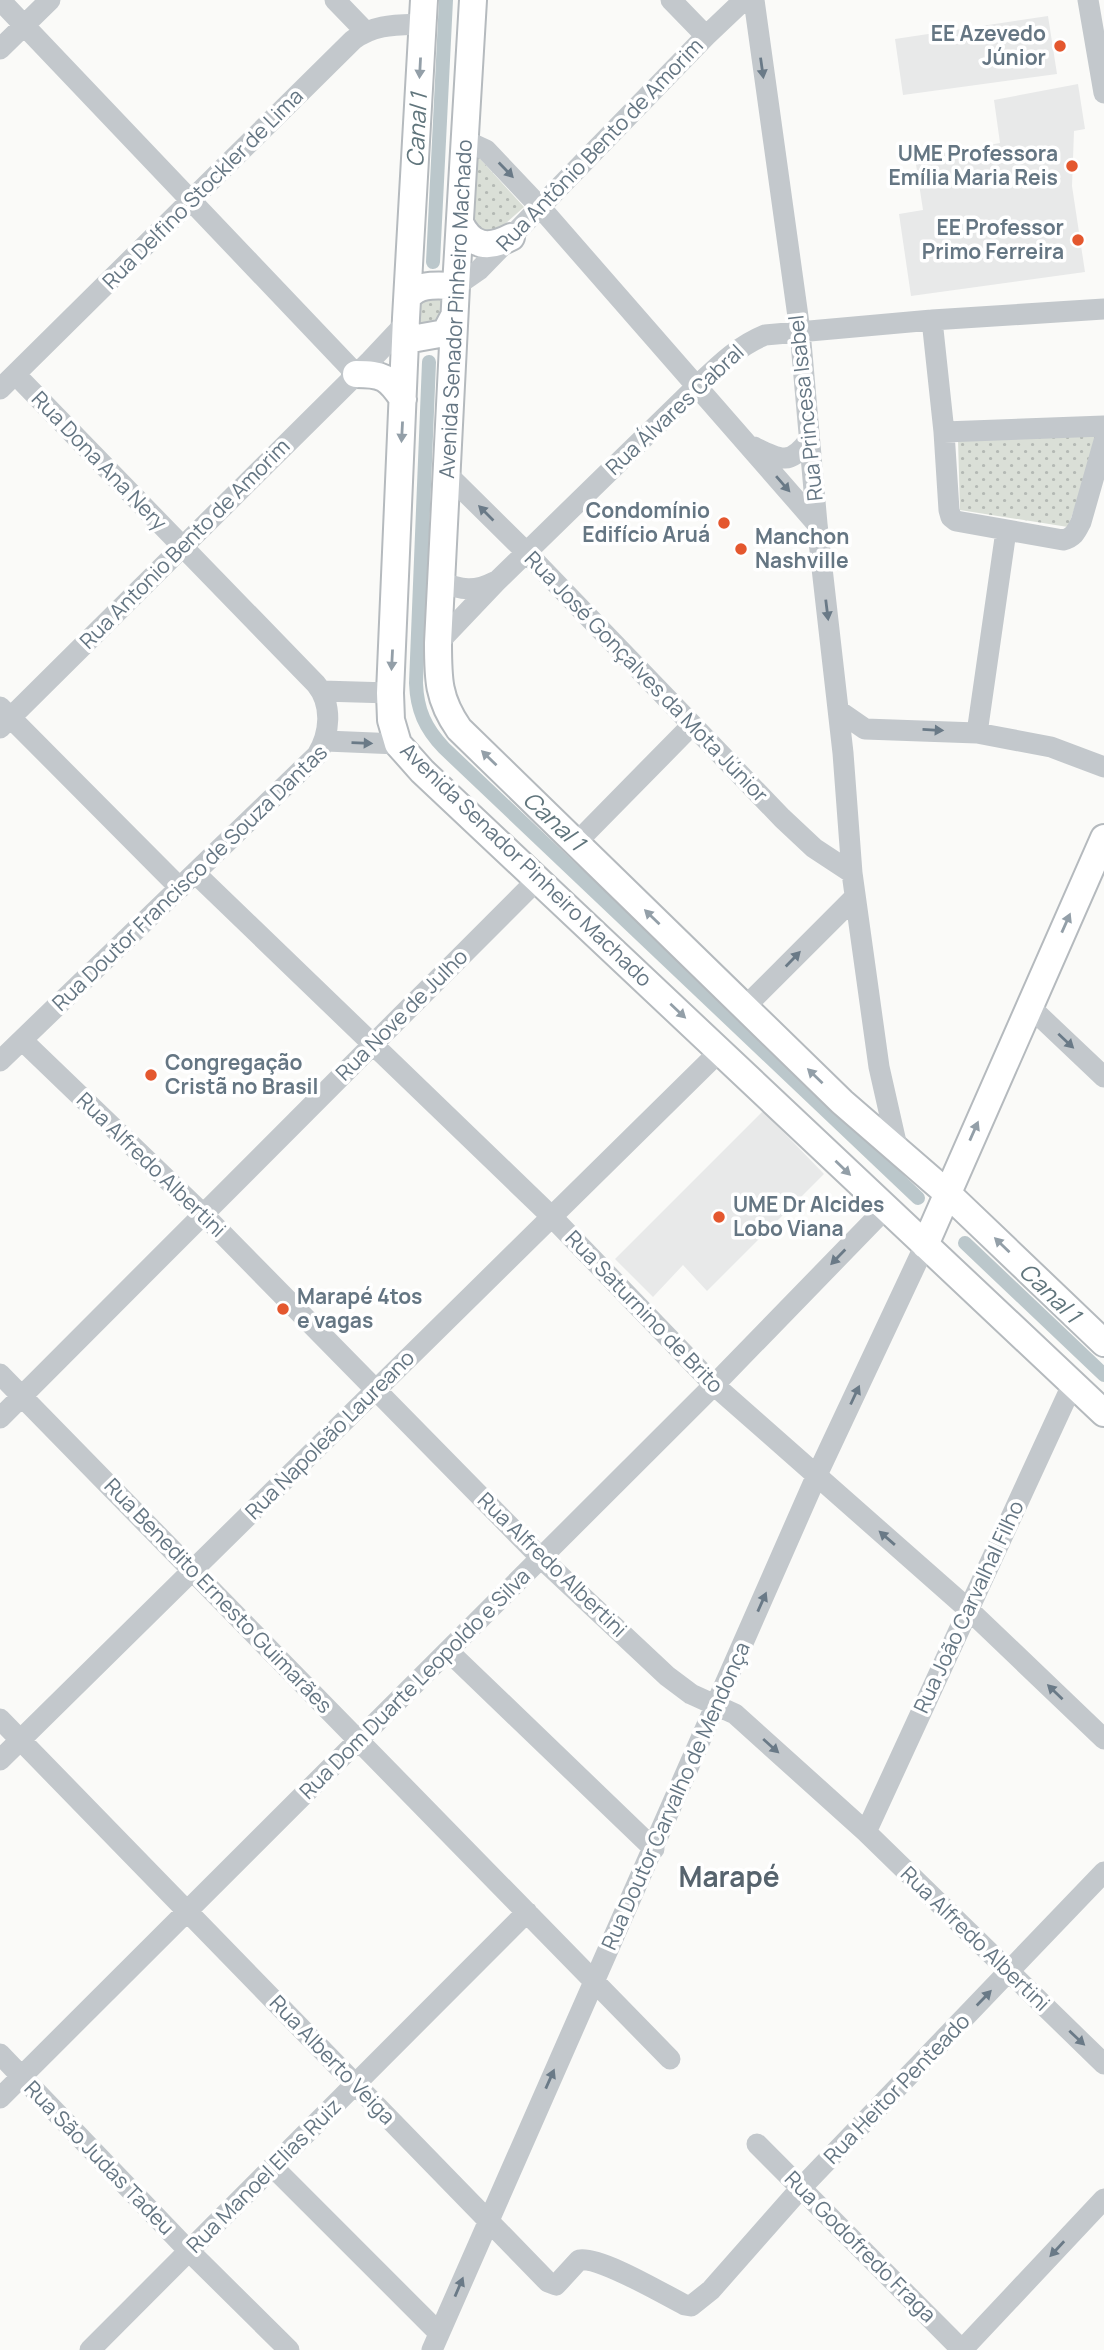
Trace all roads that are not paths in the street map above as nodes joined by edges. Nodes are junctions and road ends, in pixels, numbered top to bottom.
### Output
1 (0, 0) edge
2 (50, 0) edge
3 (335, 0) edge
4 (473, 0) edge
5 (671, 0) edge
6 (744, 0) edge
7 (754, 0) edge
8 (1088, 0) edge
9 (423, 12) edge
10 (25, 25) junction
11 (365, 31) junction
12 (757, 32) junction
13 (709, 33) junction
14 (0, 49) edge
15 (1104, 93) edge
16 (465, 144) junction
17 (191, 201) junction
18 (541, 207) junction
19 (460, 223) junction
20 (511, 237) junction
21 (456, 286) junction
22 (1104, 309) edge
23 (454, 316) junction
24 (407, 318) junction
25 (932, 320) junction
26 (800, 331) junction
27 (363, 367) junction
28 (8, 382) edge
29 (698, 385) junction
30 (403, 399) junction
31 (1104, 426) edge
32 (944, 432) junction
33 (809, 440) junction
34 (1104, 441) edge
35 (749, 445) junction
36 (447, 474) junction
37 (817, 524) junction
38 (1006, 531) junction
39 (181, 546) junction
40 (526, 552) junction
41 (441, 582) junction
42 (496, 582) junction
43 (438, 643) junction
44 (322, 691) junction
45 (390, 693) junction
46 (839, 711) junction
47 (4, 717) edge
48 (692, 725) junction
49 (865, 729) junction
50 (977, 733) junction
51 (326, 741) junction
52 (398, 744) junction
53 (843, 753) junction
54 (1104, 767) edge
55 (1104, 838) edge
56 (576, 843) junction
57 (195, 873) junction
58 (852, 873) junction
59 (537, 880) junction
60 (180, 888) junction
61 (855, 897) junction
62 (1029, 1006) junction
63 (745, 1007) junction
64 (22, 1041) junction
65 (374, 1044) junction
66 (720, 1051) junction
67 (2, 1057) edge
68 (879, 1067) junction
69 (1104, 1077) edge
70 (842, 1102) junction
71 (898, 1151) junction
72 (947, 1193) junction
73 (886, 1208) junction
74 (203, 1214) junction
75 (552, 1217) junction
76 (925, 1245) junction
77 (1104, 1343) edge
78 (0, 1374) edge
79 (1073, 1383) junction
80 (714, 1385) junction
81 (377, 1389) junction
82 (22, 1396) junction
83 (1104, 1413) edge
84 (0, 1418) edge
85 (816, 1477) junction
86 (541, 1558) junction
87 (192, 1571) junction
88 (968, 1609) junction
89 (447, 1651) junction
90 (717, 1706) junction
91 (0, 1719) edge
92 (1104, 1739) edge
93 (21, 1740) junction
94 (358, 1740) junction
95 (0, 1760) edge
96 (866, 1832) junction
97 (654, 1849) junction
98 (1104, 1872) edge
99 (188, 1911) junction
100 (527, 1912) junction
101 (1008, 1972) junction
102 (594, 1981) junction
103 (0, 2054) edge
104 (670, 2059) dead end
105 (1104, 2064) edge
106 (22, 2077) junction
107 (355, 2085) junction
108 (0, 2098) edge
109 (757, 2144) dead end
110 (273, 2167) junction
111 (801, 2188) junction
112 (1104, 2199) edge
113 (488, 2220) junction
114 (189, 2251) junction
115 (691, 2306) joint
116 (436, 2342) edge
117 (90, 2350) edge
118 (289, 2350) edge
119 (962, 2350) edge

1 - 10 street
2 - 10 street
3 - 11 street
4 - 16 main road, Avenida Senador Pinheiro Machado
5 - 13 street
6 - 13 street, Rua Antônio Bento de Amorim
7 - 12 street, Rua Princesa Isabel
8 - 15 street
9 - 11 street
9 -> 24 main road, Avenida Senador Pinheiro Machado
10 - 14 street
10 - 17 street
11 - 17 street, Rua Delfino Stockler de Lima
12 - 13 street, Rua Antônio Bento de Amorim
12 -> 26 street, Rua Princesa Isabel
13 - 18 street, Rua Antônio Bento de Amorim
16 -> 18 street
16 - 19 main road, Avenida Senador Pinheiro Machado
17 - 27 street
17 - 28 street, Rua Delfino Stockler de Lima
18 - 20 street, Rua Antônio Bento de Amorim
18 - 29 street
19 - 20 main road
19 - 21 main road, Avenida Senador Pinheiro Machado
20 - 21 street, Rua Antônio Bento de Amorim
21 - 23 main road, Avenida Senador Pinheiro Machado
21 - 24 main road
22 - 25 street, Rua Álvares Cabral
23 - 24 main road
23 - 36 main road, Avenida Senador Pinheiro Machado
24 - 27 street, Rua Antonio Bento de Amorim
24 - 30 main road, Avenida Senador Pinheiro Machado
25 - 26 street, Rua Álvares Cabral
25 - 32 street
26 - 29 street, Rua Álvares Cabral
26 - 33 street, Rua Princesa Isabel
27 - 30 main road
27 - 39 street, Rua Antonio Bento de Amorim
28 - 39 street, Rua Dona Ana Nery
29 - 35 street
29 - 40 street, Rua Álvares Cabral
30 -> 45 main road, Avenida Senador Pinheiro Machado
31 - 32 street
32 - 38 street
33 - 35 street
33 - 37 street, Rua Princesa Isabel
34 - 38 street
35 -> 37 street
40 -> 36 street, Rua José Gonçalves da Mota Júnior
36 - 41 main road, Avenida Senador Pinheiro Machado
37 -> 46 street, Rua Princesa Isabel
38 - 50 street
39 - 44 street, Rua Dona Ana Nery
39 - 47 street, Rua Antonio Bento de Amorim
40 - 42 street, Rua Álvares Cabral
40 - 48 street, Rua José Gonçalves da Mota Júnior
41 - 42 street
41 - 43 main road, Avenida Senador Pinheiro Machado
42 - 43 street, Rua Álvares Cabral
56 -> 43 main road, Avenida Senador Pinheiro Machado
44 - 45 street
44 - 51 street
45 - 52 main road, Avenida Senador Pinheiro Machado
46 - 49 street
46 - 53 street, Rua Princesa Isabel
47 - 60 street
48 - 56 street
48 - 58 street, Rua José Gonçalves da Mota Júnior
49 -> 50 street
49 - 53 street
50 - 54 street
51 -> 52 street, Rua Doutor Francisco de Souza Dantas
51 - 57 street, Rua Doutor Francisco de Souza Dantas
52 - 59 main road, Avenida Senador Pinheiro Machado
53 - 58 street, Rua Princesa Isabel
62 -> 55 main road
63 -> 56 main road, Avenida Senador Pinheiro Machado
57 - 60 street, Rua Doutor Francisco de Souza Dantas
57 - 65 street, Rua Saturnino de Brito
58 - 61 street, Rua Princesa Isabel
59 - 65 street, Rua Nove de Julho
59 -> 66 main road, Avenida Senador Pinheiro Machado
60 - 64 street, Rua Doutor Francisco de Souza Dantas
63 -> 61 street
61 - 68 street, Rua Princesa Isabel
62 -> 69 street
72 -> 62 main road
70 -> 63 main road, Avenida Senador Pinheiro Machado
64 - 67 street, Rua Doutor Francisco de Souza Dantas
64 - 74 street, Rua Alfredo Albertini
65 - 74 street, Rua Nove de Julho
65 - 75 street, Rua Saturnino de Brito
66 -> 73 main road, Avenida Senador Pinheiro Machado
66 - 75 street, Rua Napoleão Laureano
68 - 70 street, Rua Princesa Isabel
68 - 71 street, Rua Princesa Isabel
70 - 71 main road, Avenida Senador Pinheiro Machado
71 - 72 main road, Avenida Senador Pinheiro Machado
72 - 76 main road
77 -> 72 main road, Avenida Senador Pinheiro Machado
73 - 76 main road, Avenida Senador Pinheiro Machado
73 -> 80 street, Rua Dom Duarte Leopoldo e Silva
74 - 81 street, Rua Alfredo Albertini
74 - 82 street, Rua Nove de Julho
75 - 80 street, Rua Saturnino de Brito
75 - 81 street, Rua Napoleão Laureano
76 - 79 main road, Avenida Senador Pinheiro Machado
85 -> 76 street, Rua Doutor Carvalho de Mendonça
78 - 82 street, Rua Benedito Ernesto Guimarães
79 - 83 main road, Avenida Senador Pinheiro Machado
79 - 88 street, Rua João Carvalhal Filho
80 - 85 street, Rua Saturnino de Brito
80 - 86 street, Rua Dom Duarte Leopoldo e Silva
81 - 86 street, Rua Alfredo Albertini
81 - 87 street, Rua Napoleão Laureano
82 - 84 street, Rua Nove de Julho
82 - 87 street, Rua Benedito Ernesto Guimarães
88 -> 85 street, Rua Saturnino de Brito
90 -> 85 street, Rua Doutor Carvalho de Mendonça
86 - 89 street, Rua Dom Duarte Leopoldo e Silva
86 - 90 street, Rua Alfredo Albertini
87 - 93 street, Rua Napoleão Laureano
87 - 94 street, Rua Benedito Ernesto Guimarães
92 -> 88 street, Rua Saturnino de Brito
88 - 96 street, Rua João Carvalhal Filho
89 - 94 street, Rua Dom Duarte Leopoldo e Silva
89 - 97 street
90 -> 96 street, Rua Alfredo Albertini
90 - 97 street, Rua Doutor Carvalho de Mendonça
91 - 93 street, Rua Alberto Veiga
93 - 95 street, Rua Napoleão Laureano
93 - 99 street, Rua Alberto Veiga
94 - 99 street, Rua Dom Duarte Leopoldo e Silva
94 - 100 street, Rua Benedito Ernesto Guimarães
96 - 101 street, Rua Alfredo Albertini
97 - 102 street, Rua Doutor Carvalho de Mendonça
98 - 101 street, Rua Heitor Penteado
99 - 106 street, Rua Dom Duarte Leopoldo e Silva
99 - 107 street, Rua Alberto Veiga
100 - 102 street, Rua Benedito Ernesto Guimarães
100 - 107 street, Rua Manoel Elias Ruiz
101 -> 105 street, Rua Alfredo Albertini
111 -> 101 street, Rua Heitor Penteado
102 - 104 street, Rua Benedito Ernesto Guimarães
113 -> 102 street, Rua Doutor Carvalho de Mendonça
103 - 106 street, Rua São Judas Tadeu
106 - 108 street, Rua Dom Duarte Leopoldo e Silva
106 - 114 street, Rua São Judas Tadeu
107 - 110 street, Rua Manoel Elias Ruiz
107 - 113 street, Rua Alberto Veiga
109 - 111 street, Rua Godofredo Fraga
110 - 114 street, Rua Manoel Elias Ruiz
110 - 116 street
111 - 115 street, Rua Heitor Penteado
111 - 119 street, Rua Godofredo Fraga
112 -> 119 street
113 - 115 street, Rua Alberto Veiga
116 -> 113 street, Rua Doutor Carvalho de Mendonça
114 - 117 street, Rua Manoel Elias Ruiz
114 - 118 street, Rua São Judas Tadeu

